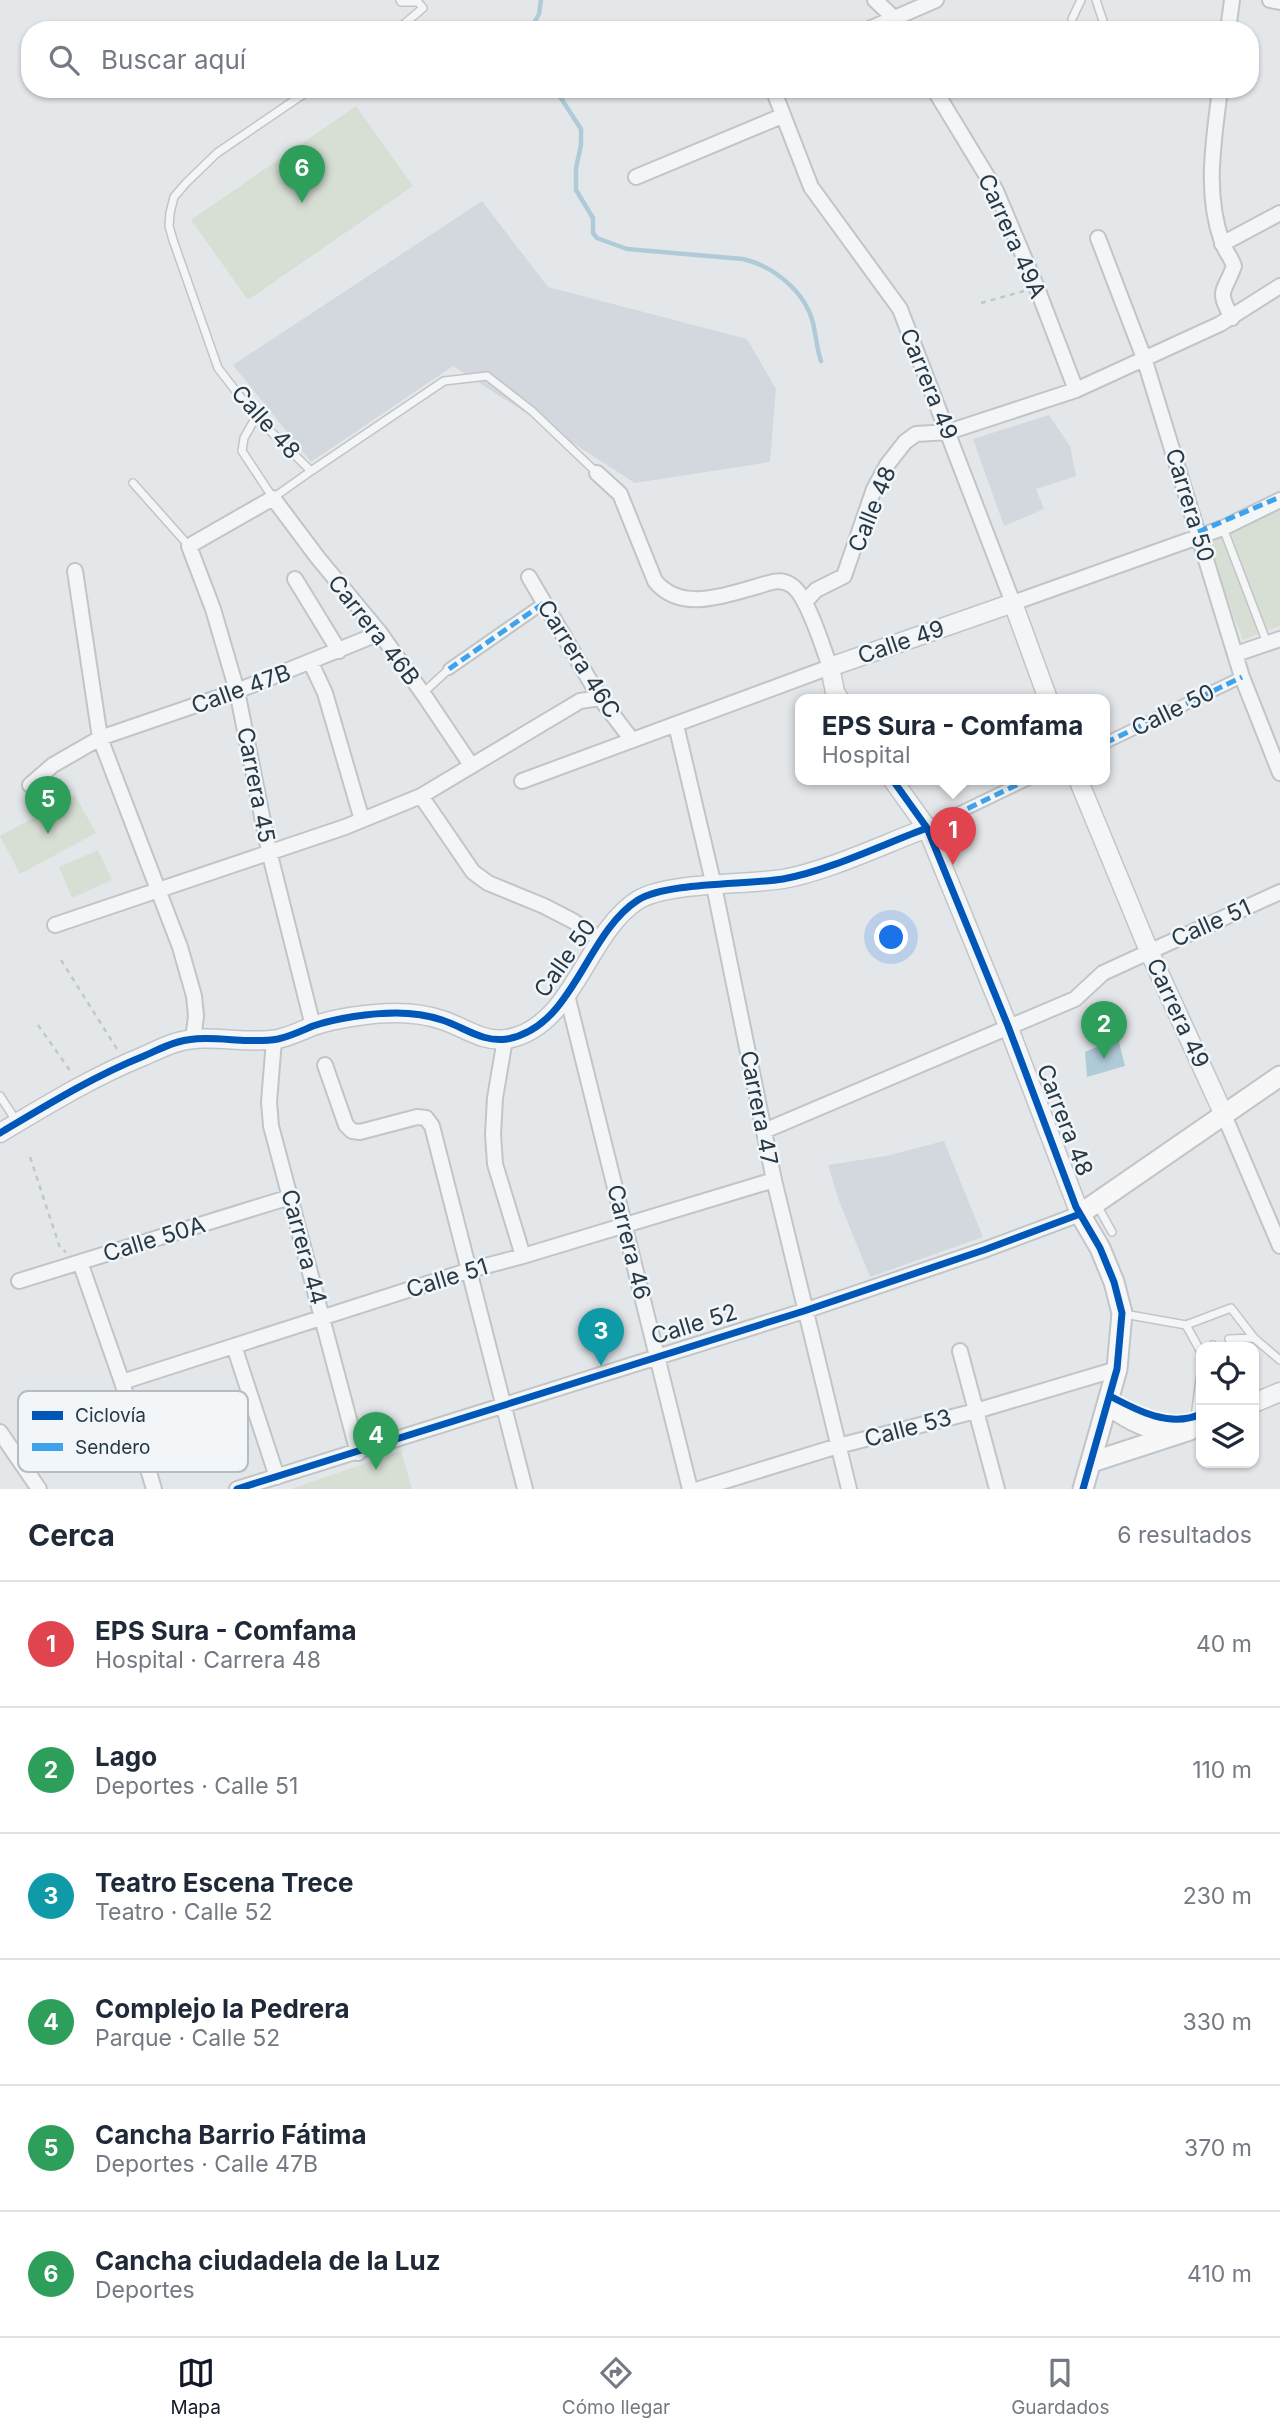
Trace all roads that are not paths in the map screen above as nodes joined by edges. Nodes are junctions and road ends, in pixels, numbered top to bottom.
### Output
1 (400, 0) edge
2 (875, 0) edge
3 (936, 0) edge
4 (1081, 0) edge
5 (1096, 0) edge
6 (1232, 0) edge
7 (1270, 0) edge
8 (1280, 2) edge
9 (1072, 19) dead end
10 (408, 21) edge
11 (894, 21) edge
12 (902, 21) edge
13 (1103, 21) edge
14 (1229, 21) edge
15 (298, 98) edge
16 (776, 98) edge
17 (939, 98) edge
18 (1219, 98) edge
19 (782, 116) junction
20 (636, 177) dead end
21 (1280, 213) edge
22 (1098, 238) dead end
23 (1222, 244) junction
24 (1280, 286) edge
25 (1232, 318) junction
26 (1144, 358) junction
27 (1076, 390) junction
28 (256, 417) junction
29 (948, 432) junction
30 (311, 471) junction
31 (597, 473) joint
32 (133, 483) dead end
33 (273, 498) junction
34 (1280, 498) edge
35 (1223, 528) junction
36 (1199, 534) junction
37 (189, 546) junction
38 (75, 570) dead end
39 (528, 577) dead end
40 (295, 579) dead end
41 (805, 602) junction
42 (544, 603) junction
43 (1013, 603) junction
44 (380, 633) junction
45 (1273, 641) edge
46 (339, 651) junction
47 (1236, 654) junction
48 (311, 663) junction
49 (830, 667) junction
50 (449, 669) joint
51 (1242, 677) junction
52 (237, 691) junction
53 (423, 693) junction
54 (836, 694) edge
55 (1046, 694) edge
56 (600, 698) junction
57 (676, 725) junction
58 (100, 738) junction
59 (632, 740) junction
60 (1110, 741) edge
61 (1277, 755) edge
62 (471, 765) junction
63 (1280, 773) edge
64 (522, 782) dead end
65 (30, 785) dead end
66 (896, 785) edge
67 (1017, 785) edge
68 (1081, 785) edge
69 (421, 796) junction
70 (362, 820) junction
71 (927, 828) junction
72 (269, 851) junction
73 (714, 886) junction
74 (157, 890) junction
75 (1280, 892) edge
76 (55, 925) dead end
77 (600, 939) junction
78 (1149, 951) junction
79 (567, 995) junction
80 (313, 1026) junction
81 (1009, 1026) junction
82 (193, 1040) junction
83 (274, 1040) junction
84 (505, 1040) junction
85 (326, 1065) dead end
86 (1280, 1076) edge
87 (0, 1096) edge
88 (1224, 1115) junction
89 (18, 1122) junction
90 (764, 1131) junction
91 (0, 1133) edge
92 (774, 1180) junction
93 (290, 1197) junction
94 (1088, 1209) junction
95 (625, 1225) junction
96 (1112, 1232) dead end
97 (1280, 1246) edge
98 (523, 1256) junction
99 (80, 1262) junction
100 (470, 1270) junction
101 (19, 1282) dead end
102 (804, 1311) junction
103 (1122, 1313) junction
104 (323, 1318) junction
105 (1186, 1325) junction
106 (1254, 1338) junction
107 (1229, 1339) dead end
108 (1196, 1343) edge
109 (234, 1346) junction
110 (960, 1351) dead end
111 (656, 1356) junction
112 (1280, 1360) edge
113 (1117, 1369) junction
114 (122, 1382) junction
115 (125, 1391) edge
116 (1280, 1392) edge
117 (1259, 1401) edge
118 (503, 1405) junction
119 (1108, 1405) junction
120 (976, 1410) junction
121 (1196, 1410) edge
122 (1196, 1428) edge
123 (0, 1432) edge
124 (838, 1446) junction
125 (358, 1453) junction
126 (18, 1458) edge
127 (1092, 1462) junction
128 (27, 1472) edge
129 (150, 1472) edge
130 (277, 1477) junction
131 (39, 1489) edge
132 (155, 1489) edge
133 (237, 1489) edge
134 (525, 1489) edge
135 (690, 1489) edge
136 (699, 1489) edge
137 (849, 1489) edge
138 (997, 1489) edge
139 (1083, 1489) edge

1 - 10 lane
2 - 11 street
3 - 12 street
4 - 9 lane
5 - 13 lane
6 - 14 street
7 - 8 street
15 - 28 lane, Calle 48
16 - 19 street, Carrera 49
17 - 27 street, Carrera 49A
18 - 23 street
19 - 20 street
19 - 29 street, Carrera 49
21 - 23 street
22 - 26 street, Carrera 50
23 - 25 street
24 - 25 street, Calle 48
25 - 26 street, Calle 48
26 - 27 street, Calle 48
26 - 36 street, Carrera 50
27 - 29 street, Calle 48
28 - 30 lane, Calle 48
28 - 33 lane
29 - 41 street, Calle 48
29 - 43 street, Carrera 49
30 - 31 lane, Calle 48
30 - 33 lane
31 - 41 street
32 - 37 lane
33 - 37 street
33 - 44 street, Carrera 46B
34 - 35 street, Calle 49
34 - 36 street
35 - 36 street, Calle 49
35 - 45 lane
36 - 43 street, Calle 49
36 - 47 street, Carrera 50
37 - 52 street, Carrera 45
38 - 58 street
39 - 42 street, Carrera 46C
40 - 46 street
41 - 49 street
42 - 50 street
42 - 56 street, Carrera 46C
43 - 49 street, Calle 49
43 - 55 street, Carrera 49
44 - 46 street, Calle 47B
44 - 53 street, Carrera 46B
45 - 47 street
46 - 48 street, Calle 47B
47 - 51 street, Carrera 50
48 - 52 street, Calle 47B
48 - 70 street
49 - 54 street
49 - 57 street, Calle 49
50 - 53 lane
51 - 60 street, Calle 50
51 - 61 street, Carrera 50
52 - 58 street, Calle 47B
52 - 72 street, Carrera 45
53 - 62 street, Carrera 46B
56 - 59 street, Carrera 46C
56 - 62 street
57 - 59 street, Calle 49
57 - 73 street, Carrera 47
58 - 65 street, Calle 47B
58 - 74 street
59 - 64 street, Calle 49
61 - 63 street, Carrera 50
62 - 69 street
66 - 71 street, Carrera 48
67 - 71 street, Calle 50
68 - 78 street, Carrera 49
69 - 70 street
69 - 77 street
70 - 72 street
71 - 73 street, Calle 50
71 - 81 street, Carrera 48
72 - 74 street
72 - 80 street, Carrera 45
73 - 77 street, Calle 50
73 - 90 street, Carrera 47
74 - 76 street
74 - 82 street
75 - 78 street, Calle 51
77 - 79 street, Calle 50
78 - 81 street, Calle 51
78 - 88 street, Carrera 49
79 - 84 street, Calle 50
79 - 95 street, Carrera 46
80 - 83 street
80 - 84 street
81 - 90 street, Calle 51
81 - 94 street, Carrera 48
82 - 83 street
82 - 89 street
83 - 93 street, Carrera 44
84 - 98 street
85 - 100 street
86 - 88 main road, Calle 52
87 - 89 lane
88 - 94 main road, Calle 52
88 - 97 street, Carrera 49
89 - 91 street
90 - 92 street, Carrera 47
92 - 95 street, Calle 51
92 - 102 street, Carrera 47
93 - 99 street, Calle 50A
93 - 104 street, Carrera 44
94 - 96 lane
94 - 102 street, Calle 52
94 - 103 main road, Carrera 48
95 - 98 street, Calle 51
95 - 111 street, Carrera 46
98 - 100 street, Calle 51
99 - 101 street, Calle 50A
99 - 114 street
100 - 104 street, Calle 51
100 - 118 street
102 - 111 street, Calle 52
102 - 124 street, Carrera 47
103 - 105 lane
103 - 113 main road, Carrera 48
104 - 109 street, Calle 51
104 - 125 street, Carrera 44
105 - 106 lane
105 - 108 lane
106 - 107 lane
106 - 112 lane
109 - 114 street, Calle 51
109 - 130 street
110 - 120 street
111 - 118 street, Calle 52
111 - 135 street, Carrera 46
113 - 119 main road, Carrera 48
113 - 120 street, Calle 53
114 - 115 street
116 - 117 street
118 - 125 street, Calle 52
118 - 134 street
119 - 122 main road
119 - 127 main road, Carrera 48
120 - 124 street, Calle 53
120 - 138 street
121 - 122 lane
122 - 127 main road
123 - 126 street
124 - 136 street, Calle 53
124 - 137 street, Carrera 47
125 - 130 street, Calle 52
127 - 139 main road, Carrera 48
128 - 131 street
129 - 132 street
130 - 133 street, Calle 52

